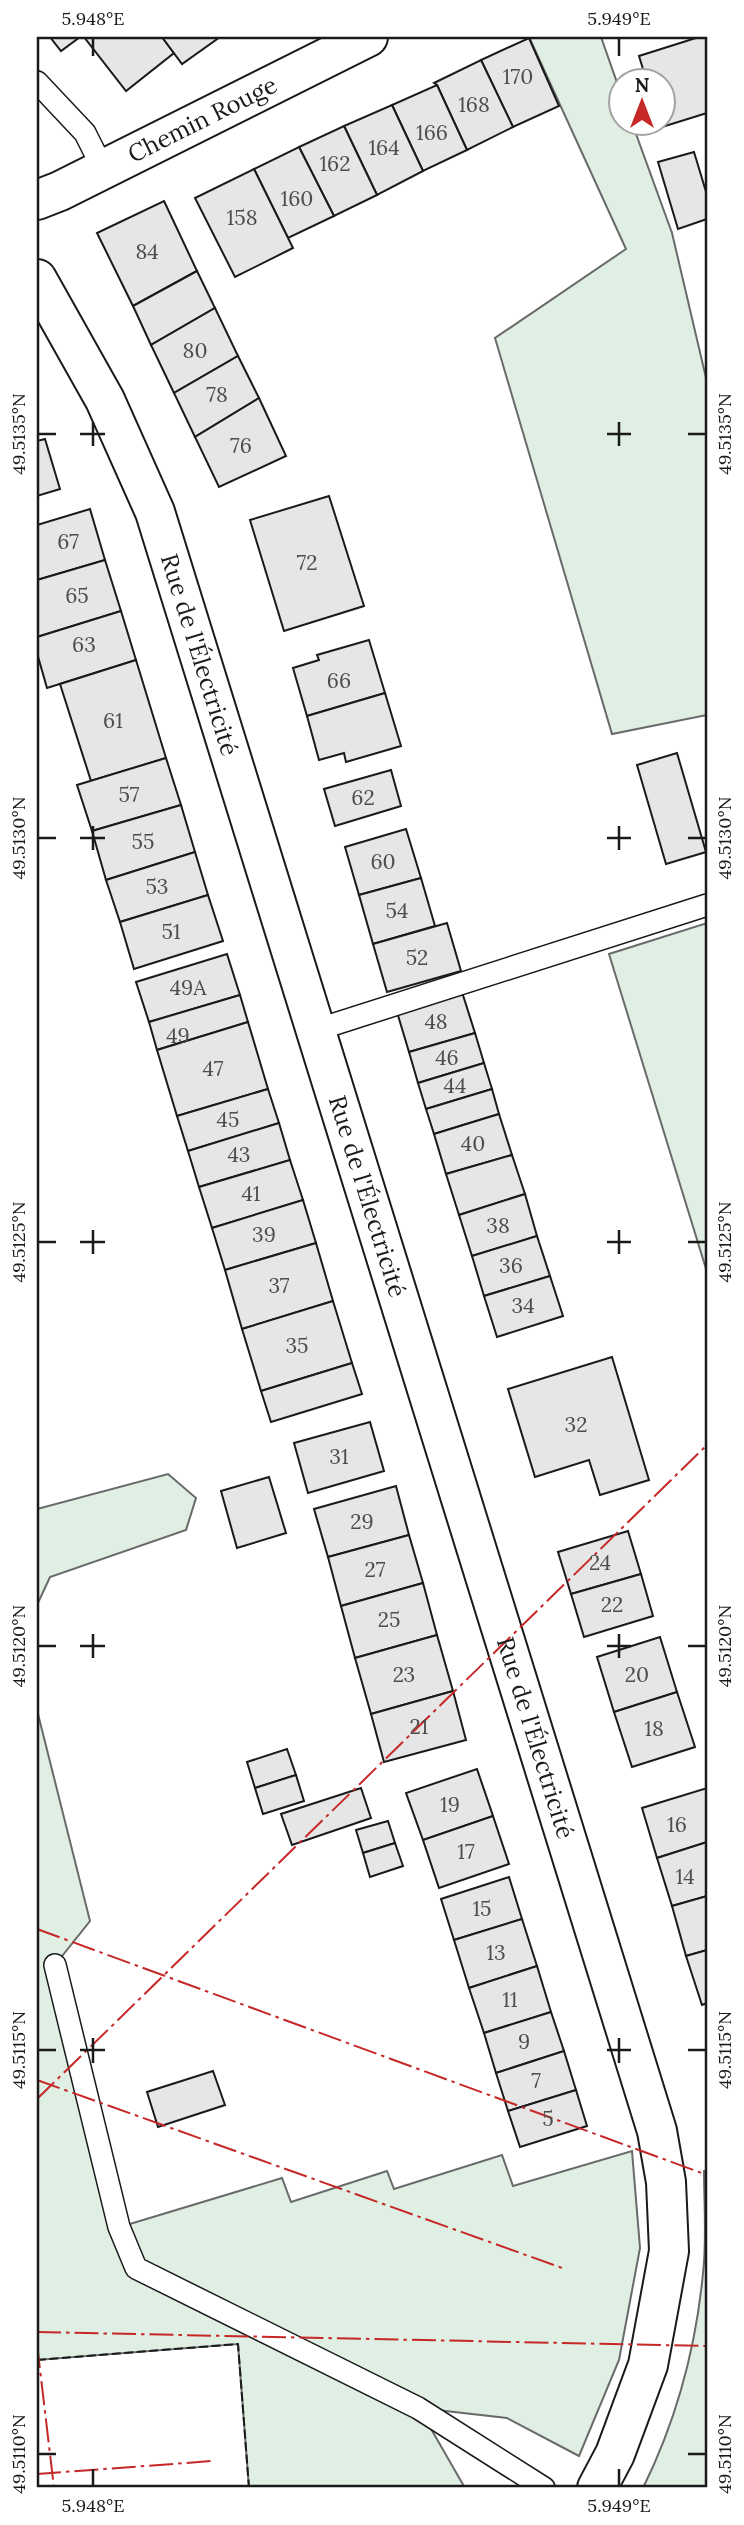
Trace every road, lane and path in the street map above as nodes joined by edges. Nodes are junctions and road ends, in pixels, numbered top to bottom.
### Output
1 (368, 37) edge
2 (37, 82) edge
3 (103, 169) junction
4 (37, 200) edge
5 (37, 279) edge
6 (707, 905) edge
7 (316, 1030) junction
8 (55, 1965) dead end
9 (544, 2488) edge
10 (597, 2488) edge

1 - 3 main road, Chemin Rouge
2 - 3 lane
3 - 4 main road, Chemin Rouge
5 - 7 main road, Rue de l'Électricité
6 - 7 lane
7 - 10 main road, Rue de l'Électricité
8 - 9 lane

